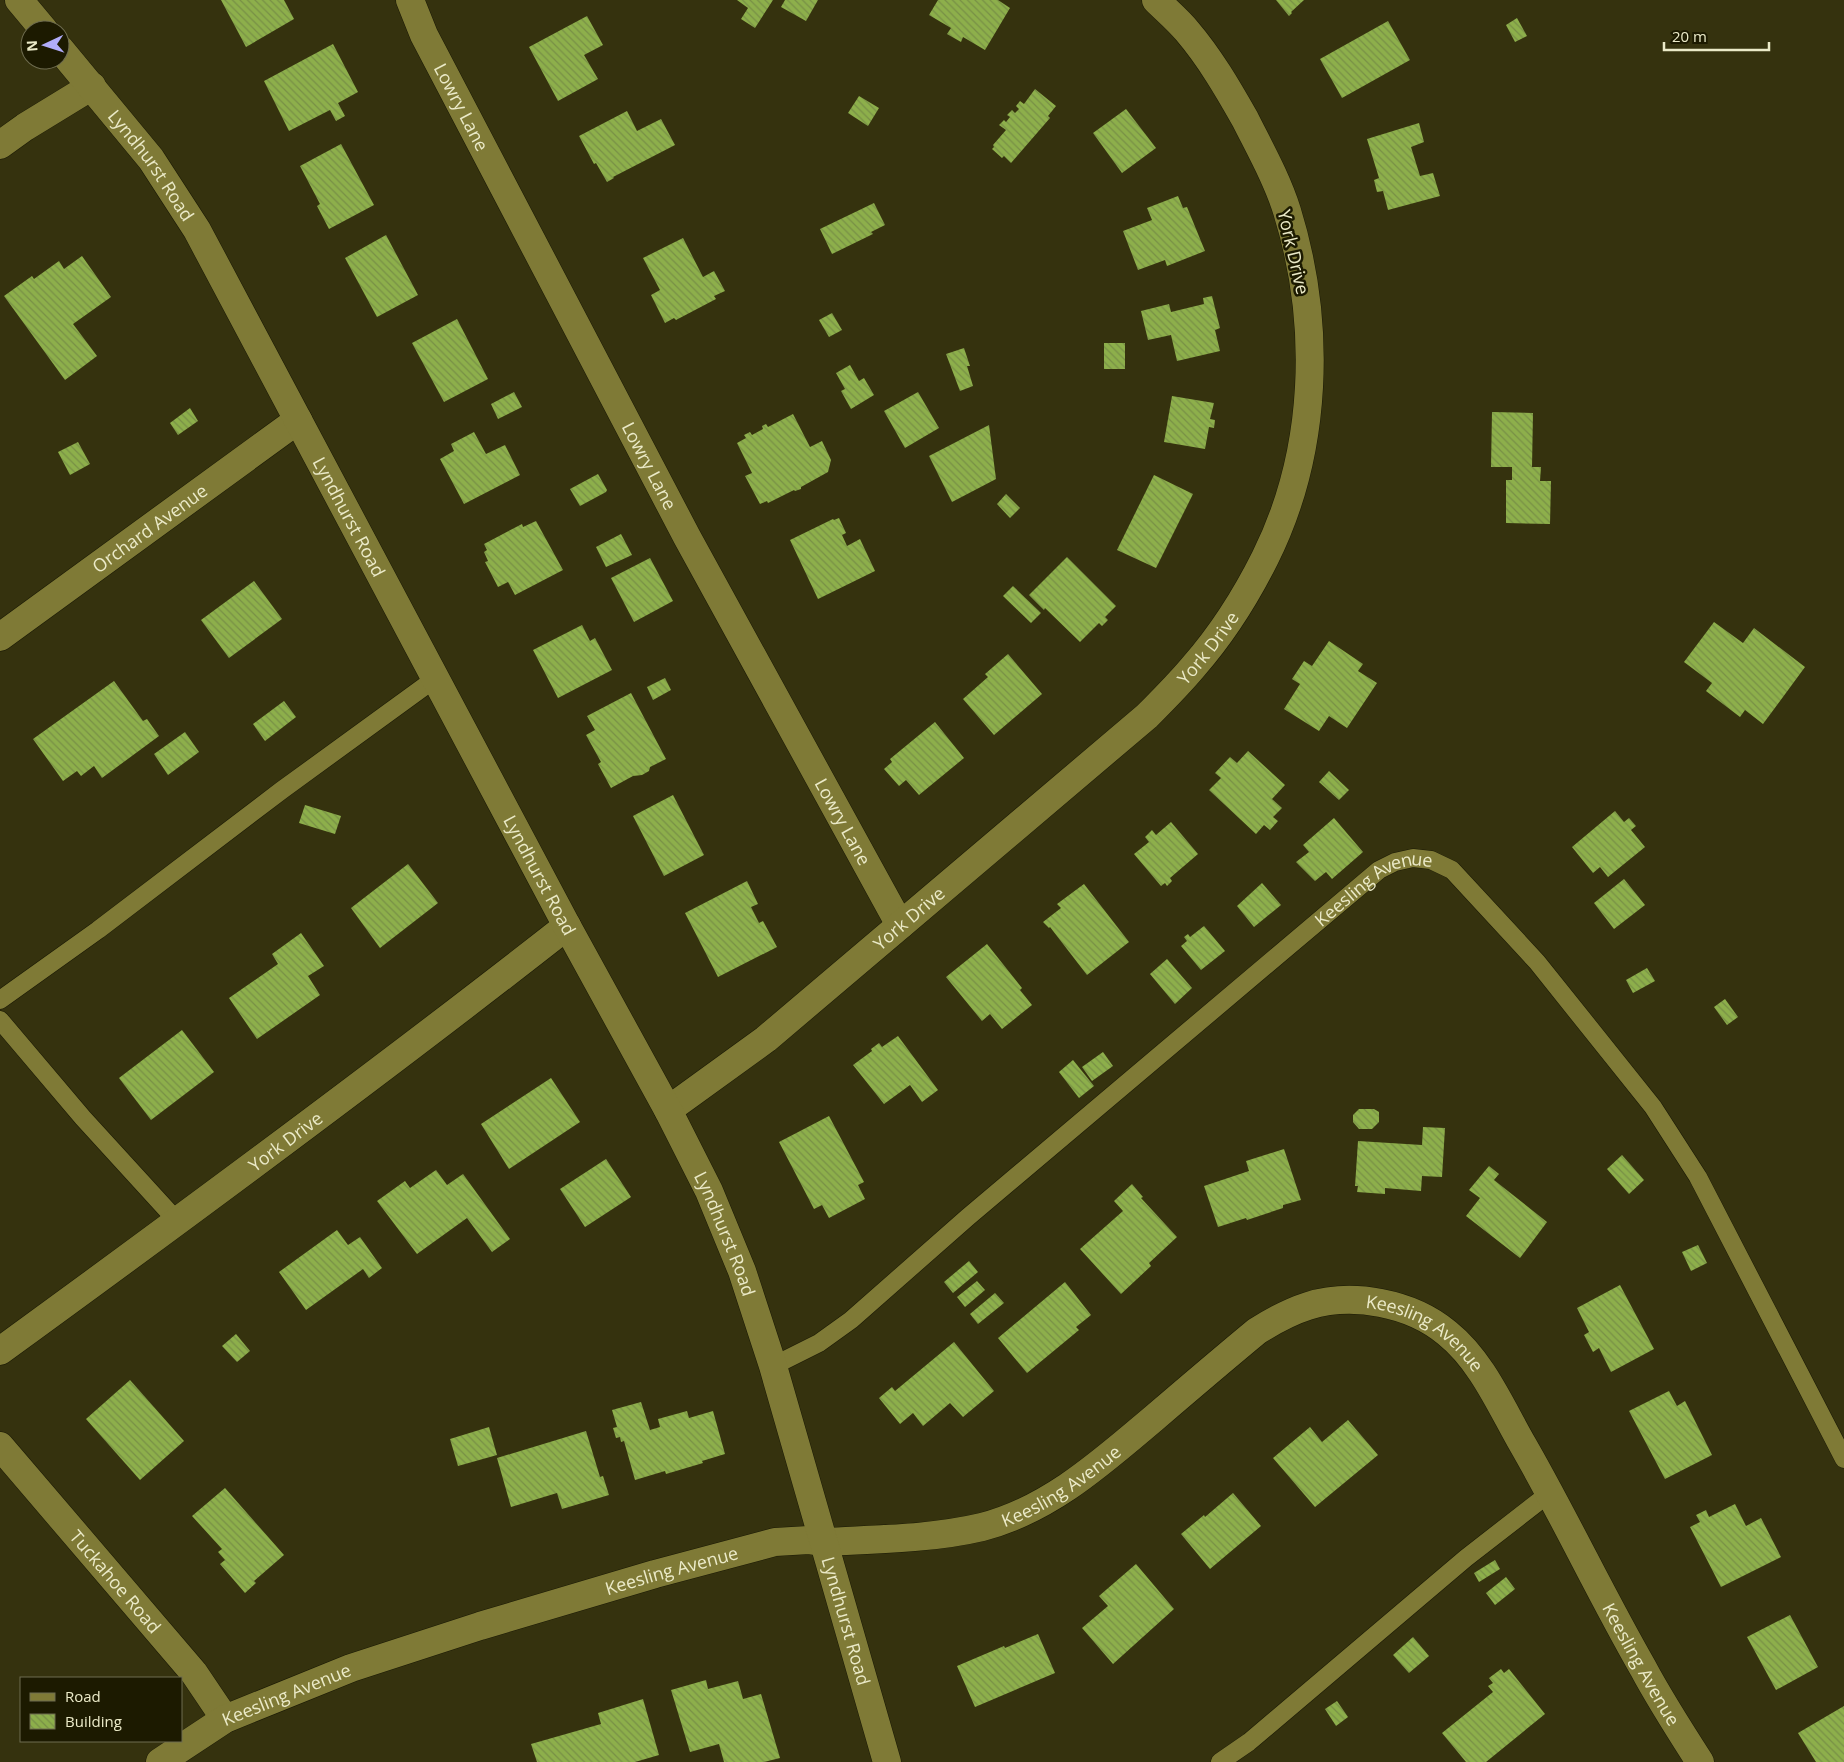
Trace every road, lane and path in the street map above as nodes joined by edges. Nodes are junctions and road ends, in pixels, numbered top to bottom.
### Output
1 (19, 0) edge
2 (410, 0) edge
3 (1156, 0) edge
4 (36, 20) edge
5 (70, 61) edge
6 (92, 86) junction
7 (0, 145) edge
8 (298, 420) junction
9 (0, 636) edge
10 (436, 678) junction
11 (566, 926) junction
12 (900, 926) junction
13 (0, 1000) edge
14 (0, 1020) edge
15 (668, 1110) junction
16 (178, 1222) junction
17 (0, 1351) edge
18 (773, 1366) junction
19 (0, 1446) edge
20 (1844, 1460) edge
21 (1550, 1492) junction
22 (824, 1542) junction
23 (225, 1719) junction
24 (160, 1762) edge
25 (887, 1762) edge
26 (1220, 1762) edge
27 (1698, 1762) edge

1 - 4 street
2 - 12 street, Lowry Lane
3 - 12 street, York Drive
5 - 6 street, Lyndhurst Road
6 - 7 street
6 - 8 street, Lyndhurst Road
8 - 9 street, Orchard Avenue
8 - 10 street, Lyndhurst Road
10 - 11 street, Lyndhurst Road
10 - 13 lane
11 - 15 street, Lyndhurst Road
11 - 16 street, York Drive
12 - 15 street, York Drive
14 - 16 lane
15 - 18 street, Lyndhurst Road
16 - 17 street, York Drive
18 - 20 lane, Keesling Avenue
18 - 22 street, Lyndhurst Road
19 - 23 street, Tuckahoe Road
21 - 22 street, Keesling Avenue
21 - 26 lane
21 - 27 street, Keesling Avenue
22 - 23 street, Keesling Avenue
22 - 25 street, Lyndhurst Road
23 - 24 street, Keesling Avenue

